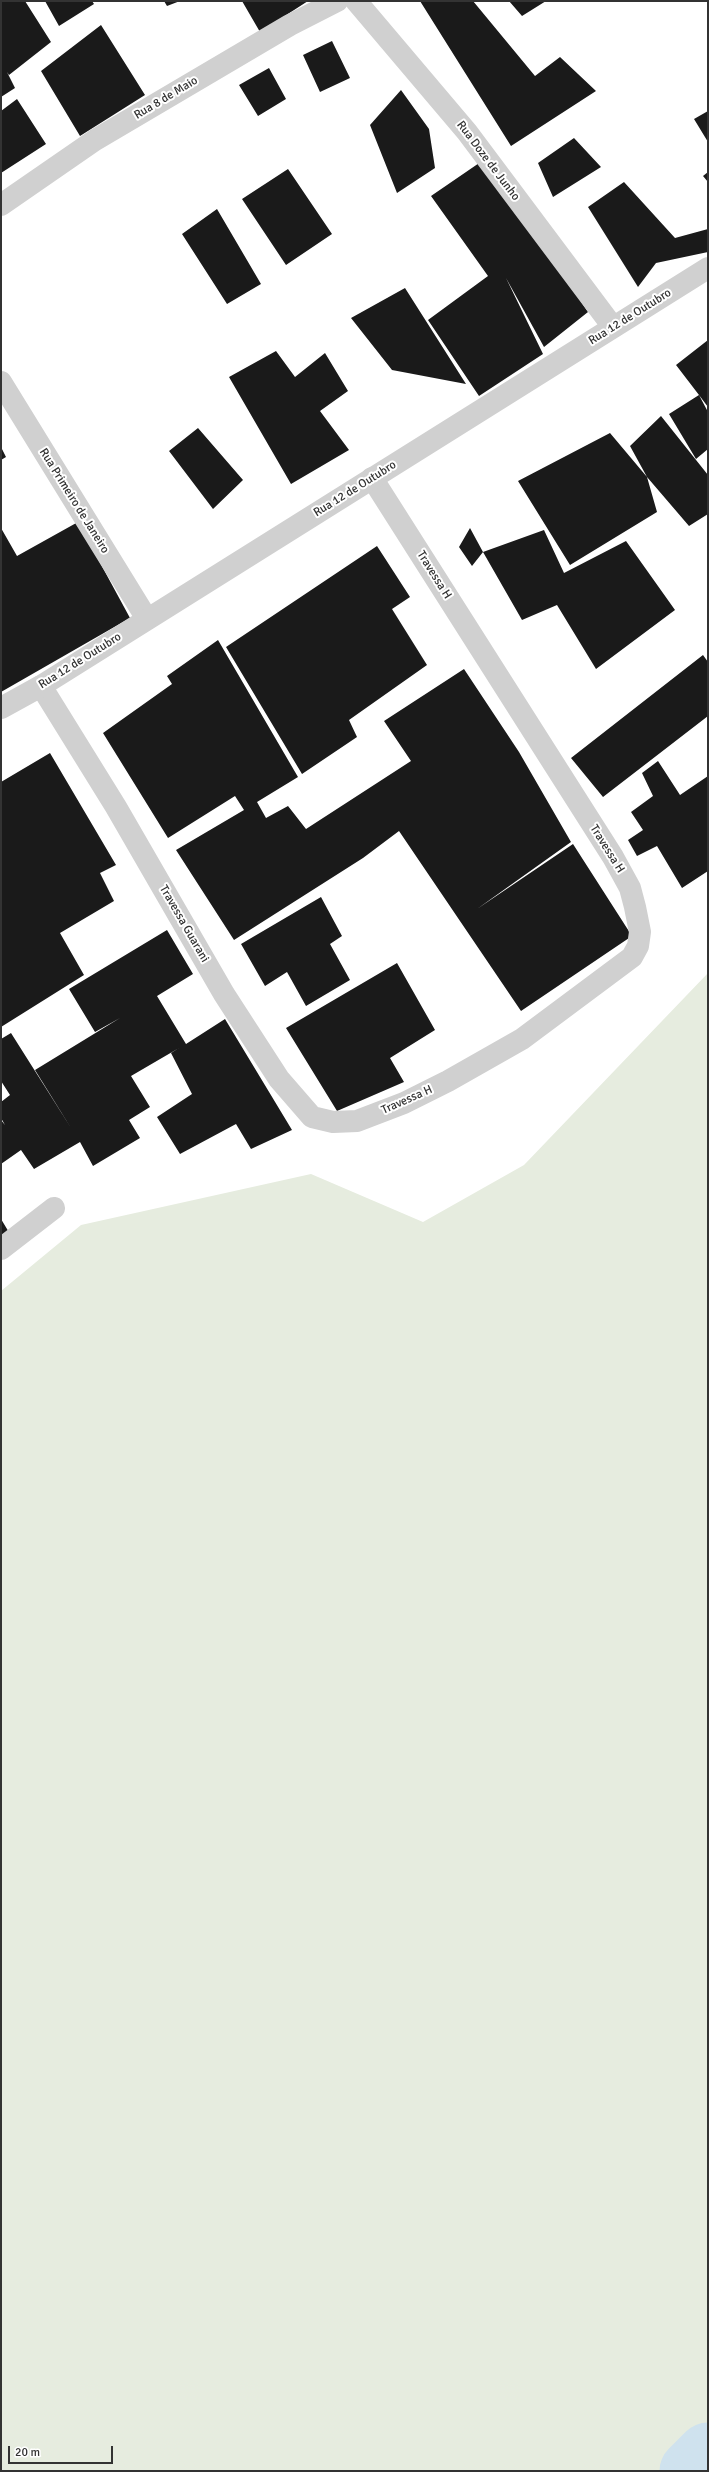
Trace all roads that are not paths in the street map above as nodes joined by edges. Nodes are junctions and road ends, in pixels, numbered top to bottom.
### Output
1 (336, 1) edge
2 (356, 1) edge
3 (1, 205) edge
4 (708, 268) edge
5 (613, 327) junction
6 (1, 382) edge
7 (372, 478) junction
8 (147, 619) junction
9 (41, 686) junction
10 (1, 708) edge
11 (357, 1121) joint
12 (54, 1208) dead end
13 (1, 1250) edge

1 - 3 street, Rua 8 de Maio
2 - 5 street, Rua Doze de Junho
4 - 5 street, Rua 12 de Outubro
5 - 7 street, Rua 12 de Outubro
6 - 8 street, Rua Primeiro de Janeiro
7 - 8 street, Rua 12 de Outubro
7 - 11 street, Travessa H
8 - 9 street, Rua 12 de Outubro
9 - 10 street, Rua 12 de Outubro
9 - 11 street, Travessa Guarani
12 - 13 street

